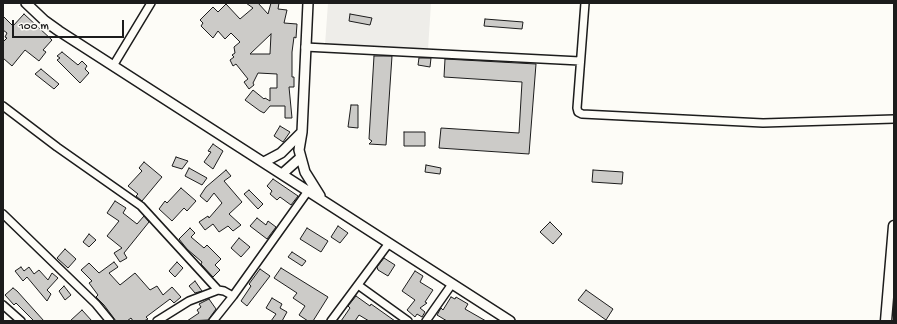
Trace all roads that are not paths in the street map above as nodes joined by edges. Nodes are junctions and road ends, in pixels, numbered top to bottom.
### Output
1 (26, 3) edge
2 (151, 3) edge
3 (308, 3) edge
4 (585, 3) edge
5 (306, 47) junction
6 (580, 61) junction
7 (113, 66) junction
8 (3, 106) edge
9 (894, 119) edge
10 (302, 132) junction
11 (300, 158) junction
12 (264, 162) junction
13 (282, 174) junction
14 (308, 191) junction
15 (326, 203) junction
16 (3, 214) edge
17 (894, 226) edge
18 (389, 243) junction
19 (892, 277) edge
20 (452, 284) junction
21 (358, 285) junction
22 (218, 290) junction
23 (233, 296) junction
24 (3, 305) edge
25 (21, 321) edge
26 (110, 321) edge
27 (157, 321) edge
28 (214, 321) edge
29 (331, 321) edge
30 (408, 321) edge
31 (426, 321) edge
32 (510, 321) edge
33 (886, 321) edge

1 - 7 street
2 - 7 street
3 - 5 street
4 - 6 street
5 - 6 street
5 - 10 street
6 - 9 street
7 - 12 street
8 - 22 street
10 - 11 street
10 - 12 street
11 - 13 street
11 - 15 street
12 - 13 street
13 - 14 street
14 - 15 street
14 - 23 street
15 - 18 street
16 - 26 street
17 - 19 main road
18 - 20 street
18 - 21 street
19 - 33 main road
20 - 31 street
20 - 32 street
21 - 29 street
21 - 30 street
22 - 23 street
22 - 27 street
23 - 28 street
24 - 25 street

